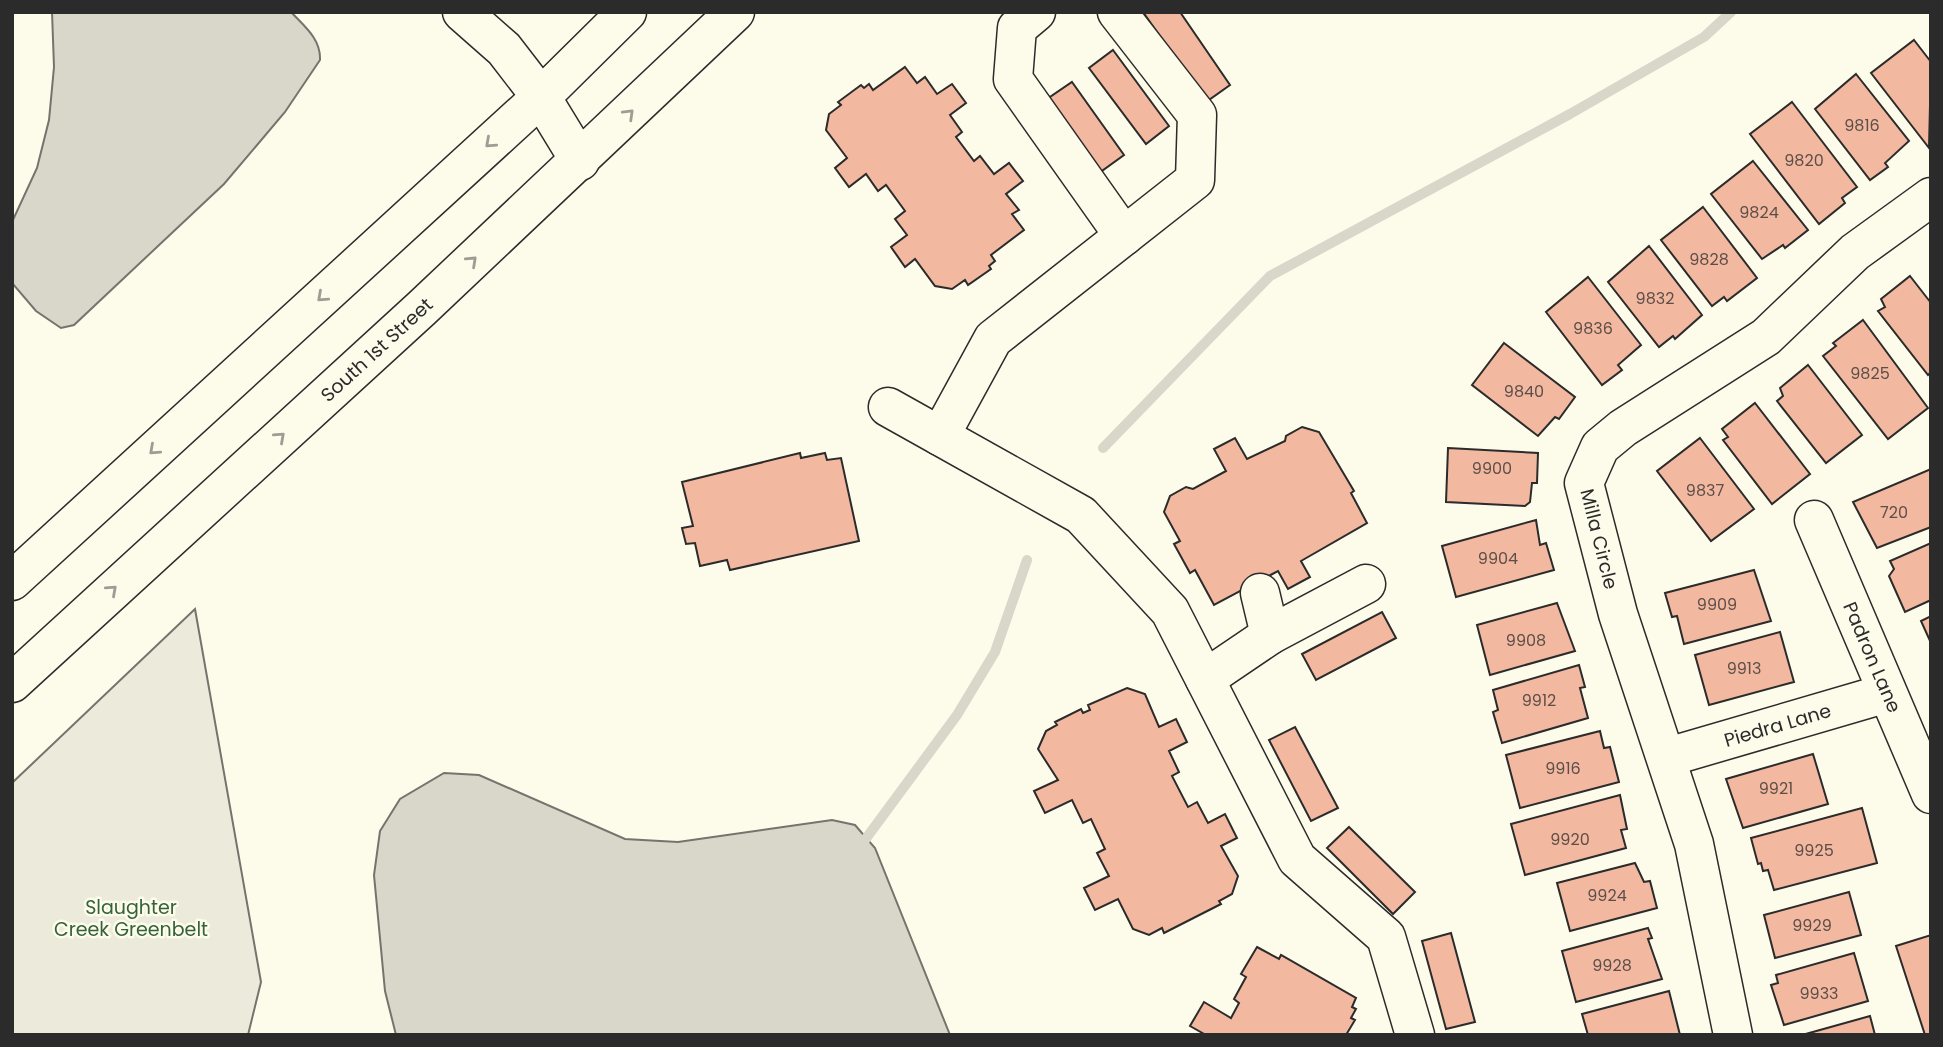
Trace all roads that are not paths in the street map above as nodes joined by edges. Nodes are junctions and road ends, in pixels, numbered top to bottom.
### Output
1 (462, 12) edge
2 (627, 12) edge
3 (735, 12) edge
4 (1036, 12) edge
5 (1117, 12) edge
6 (541, 97) junction
7 (580, 161) junction
8 (1931, 197) edge
9 (1124, 236) junction
10 (888, 407) dead end
11 (940, 436) junction
12 (1814, 520) dead end
13 (12, 581) edge
14 (1366, 584) dead end
15 (1260, 593) dead end
16 (1270, 635) junction
17 (1205, 679) junction
18 (12, 683) edge
19 (1886, 693) junction
20 (1668, 757) junction
21 (1931, 794) edge
22 (1415, 1035) edge
23 (1733, 1035) edge

1 - 6 main road
2 - 6 main road
7 -> 3 main road, South 1st Street
4 - 9 main road
5 - 9 main road
6 - 7 main road
6 -> 13 main road
18 -> 7 main road, South 1st Street
8 - 20 main road, Milla Circle
9 - 11 main road
10 - 11 main road
11 - 17 main road
12 - 19 main road, Padron Lane
14 - 16 main road
15 - 16 main road
16 - 17 main road
17 - 22 main road
19 - 20 main road, Piedra Lane
19 - 21 main road, Padron Lane
20 - 23 main road, Milla Circle

